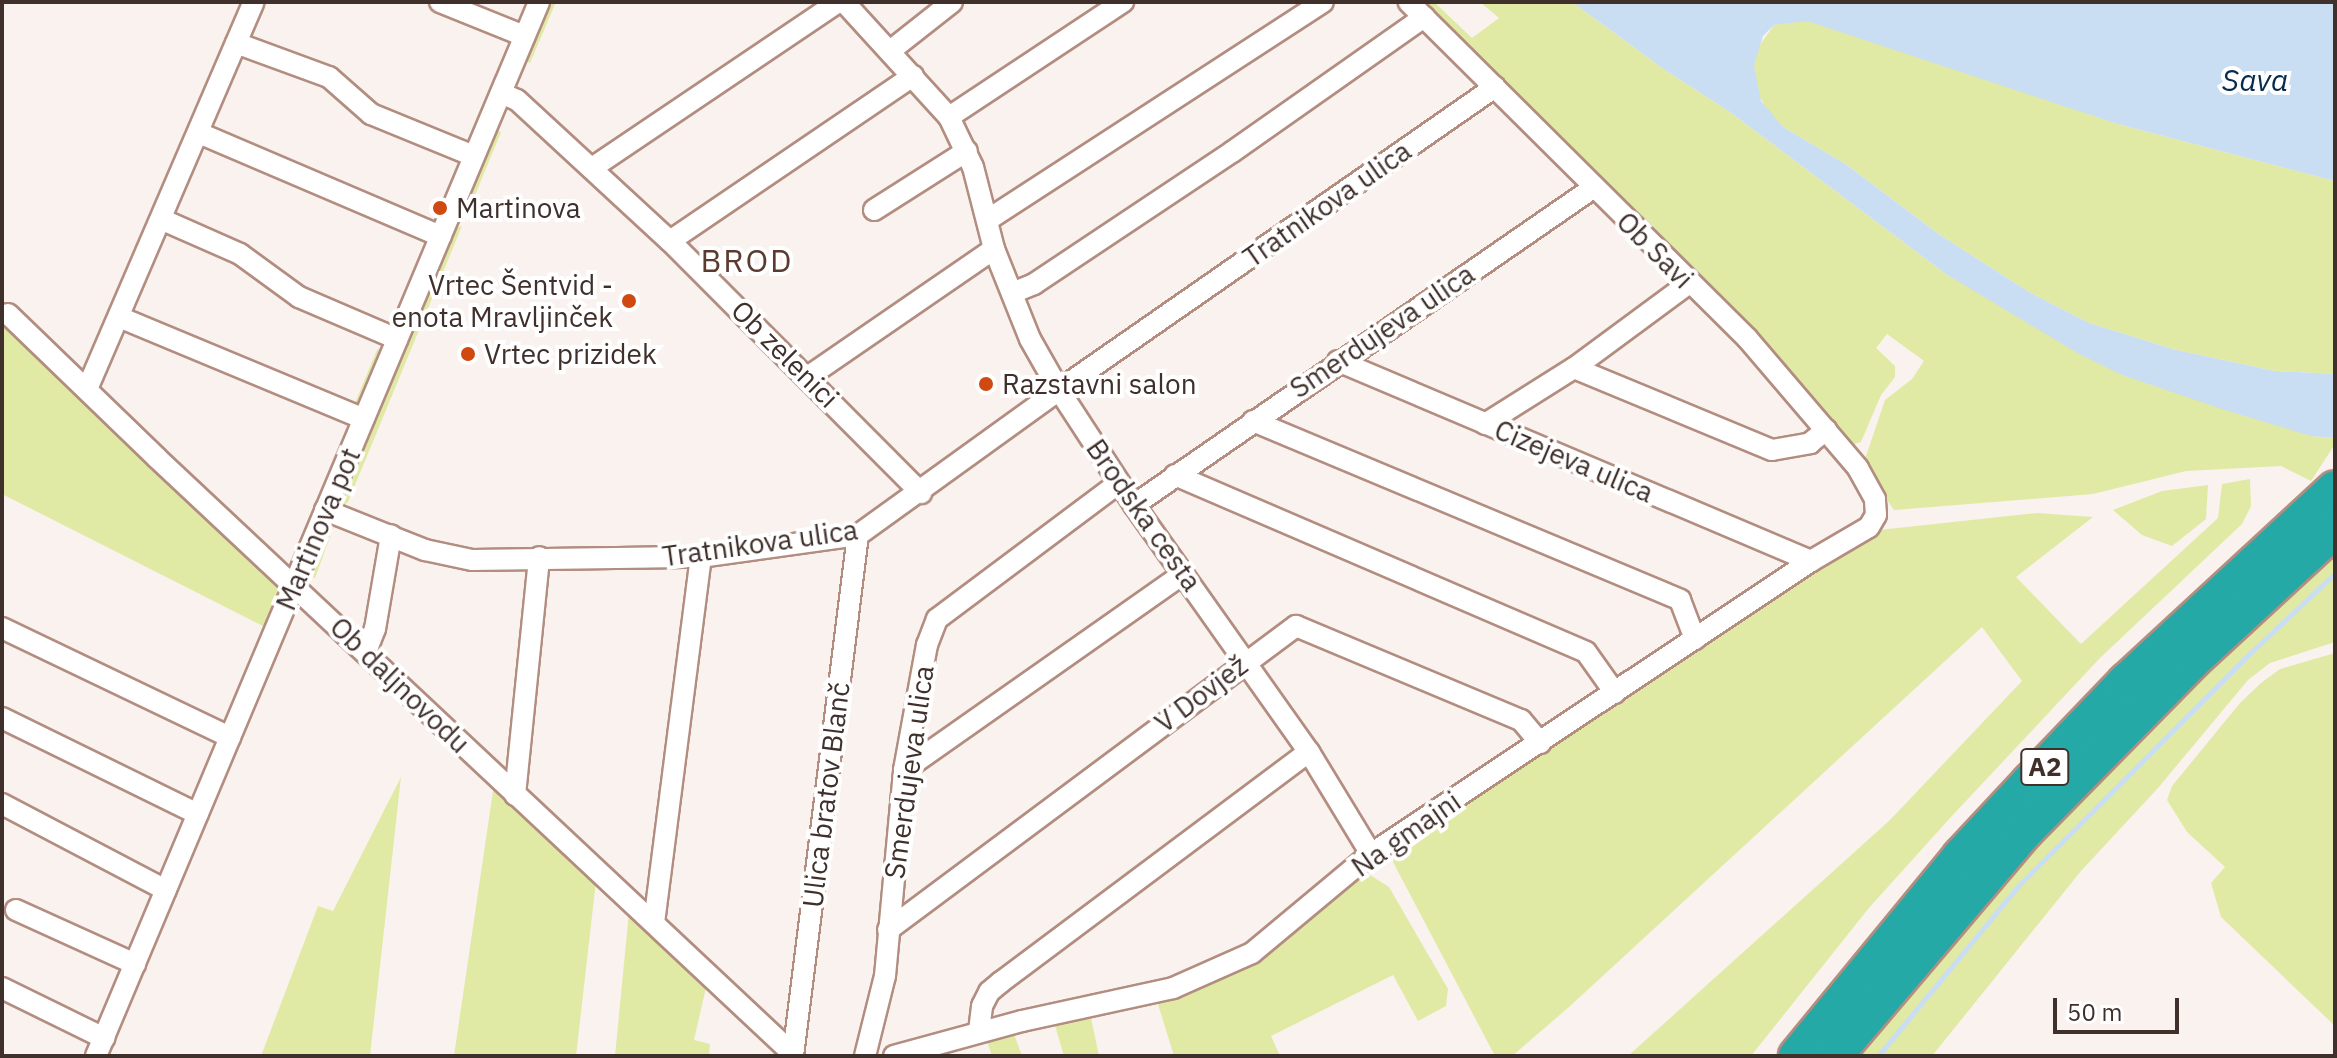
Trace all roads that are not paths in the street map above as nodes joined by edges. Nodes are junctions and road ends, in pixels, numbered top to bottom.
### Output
1 (254, 2) edge
2 (440, 2) edge
3 (539, 2) edge
4 (838, 2) edge
5 (844, 2) edge
6 (952, 2) edge
7 (1123, 2) edge
8 (1323, 2) edge
9 (1409, 2) edge
10 (1424, 17) junction
11 (524, 36) junction
12 (236, 43) junction
13 (890, 51) junction
14 (913, 76) junction
15 (1495, 87) junction
16 (501, 93) junction
17 (949, 117) junction
18 (199, 133) junction
19 (967, 151) junction
20 (474, 156) junction
21 (592, 168) junction
22 (1593, 188) junction
23 (874, 210) dead end
24 (989, 219) junction
25 (163, 220) junction
26 (441, 236) junction
27 (670, 241) junction
28 (994, 249) junction
29 (1688, 284) junction
30 (1012, 293) junction
31 (8, 314) dead end
32 (119, 317) junction
33 (397, 339) junction
34 (1338, 361) junction
35 (1574, 368) junction
36 (809, 376) junction
37 (87, 389) junction
38 (1059, 390) junction
39 (364, 419) junction
40 (1253, 421) junction
41 (1485, 424) junction
42 (1826, 430) junction
43 (1175, 475) junction
44 (1119, 483) junction
45 (921, 493) junction
46 (1134, 505) junction
47 (2330, 507) edge
48 (325, 510) junction
49 (1876, 515) joint
50 (391, 535) junction
51 (858, 535) junction
52 (539, 557) junction
53 (701, 557) junction
54 (1811, 561) junction
55 (1184, 573) junction
56 (294, 585) junction
57 (2, 628) edge
58 (1695, 639) junction
59 (366, 652) junction
60 (1246, 659) junction
61 (1615, 693) junction
62 (2, 718) edge
63 (230, 737) junction
64 (1540, 743) junction
65 (1309, 752) junction
66 (904, 770) junction
67 (515, 795) junction
68 (2, 804) edge
69 (198, 814) junction
70 (1371, 854) junction
71 (166, 890) junction
72 (16, 910) dead end
73 (654, 923) junction
74 (888, 930) junction
75 (135, 964) junction
76 (2, 988) edge
77 (979, 1031) junction
78 (100, 1047) edge
79 (793, 1055) edge
80 (865, 1056) edge
81 (894, 1056) edge
82 (1797, 1056) edge
83 (1834, 1056) edge

1 - 12 street
2 - 11 street
3 - 11 street, Martinova pot
4 - 21 street
5 - 13 street, Brodska cesta
6 - 13 street
7 - 17 street
8 - 24 street
9 - 10 street, Ob Savi
10 - 15 street, Ob Savi
10 - 30 street
11 - 16 street, Martinova pot
12 - 18 street
12 - 20 street
13 - 14 street, Brodska cesta
14 - 17 street, Brodska cesta
14 - 27 street
15 - 22 street, Ob Savi
15 - 38 street, Tratnikova ulica
16 - 20 street, Martinova pot
16 - 21 street, Ob zelenici
17 - 19 street, Brodska cesta
18 - 25 street
18 - 26 street
19 - 23 street
19 - 24 street, Brodska cesta
20 - 26 street, Martinova pot
21 - 27 street, Ob zelenici
22 - 29 street, Ob Savi
22 - 34 street, Smerdujeva ulica
24 - 28 street, Brodska cesta
25 - 32 street
25 - 33 street
26 - 33 street, Martinova pot
27 - 36 street, Ob zelenici
28 - 30 street, Brodska cesta
28 - 36 street
29 - 35 street
29 - 42 street, Ob Savi
30 - 38 street, Brodska cesta
31 - 37 street, Ob daljnovodu
32 - 37 street
32 - 39 street
33 - 39 street, Martinova pot
34 - 40 street, Smerdujeva ulica
34 - 41 street, Cizejeva ulica
35 - 41 street
35 - 42 street
36 - 45 street, Ob zelenici
37 - 56 street, Ob daljnovodu
38 - 44 street, Brodska cesta
38 - 45 street, Tratnikova ulica
39 - 48 street, Martinova pot
40 - 43 street, Smerdujeva ulica
40 - 58 street
41 - 54 street, Cizejeva ulica
42 - 49 street, Ob Savi
43 - 46 street, Smerdujeva ulica
43 - 61 street
44 - 46 street, Brodska cesta
44 - 66 street, Smerdujeva ulica
45 - 51 street, Tratnikova ulica
46 - 55 street, Brodska cesta
47 - 82 highway, A2
47 - 83 highway, A2
48 - 50 street, Tratnikova ulica
48 - 56 street, Martinova pot
49 - 54 street, Na gmajni
50 - 52 street, Tratnikova ulica
50 - 59 street
51 - 53 street, Tratnikova ulica
51 - 79 street, Ulica bratov Blanč
52 - 53 street, Tratnikova ulica
52 - 67 street
53 - 73 street
54 - 58 street, Na gmajni
55 - 60 street, Brodska cesta
55 - 66 street
56 - 59 street, Ob daljnovodu
56 - 63 street, Martinova pot
57 - 63 street
58 - 61 street, Na gmajni
59 - 67 street, Ob daljnovodu
60 - 64 street, V Dovjež
60 - 65 street, Brodska cesta
60 - 74 street, V Dovjež
61 - 64 street, Na gmajni
62 - 69 street
63 - 69 street, Martinova pot
64 - 70 street, Na gmajni
65 - 70 street, Brodska cesta
65 - 77 street
66 - 74 street, Smerdujeva ulica
67 - 73 street, Ob daljnovodu
68 - 71 street
69 - 71 street, Martinova pot
70 - 77 street, Na gmajni
71 - 75 street, Martinova pot
72 - 75 street
73 - 79 street, Ob daljnovodu
74 - 80 street, Smerdujeva ulica
75 - 78 street, Martinova pot
76 - 78 street
77 - 81 street, Na gmajni

